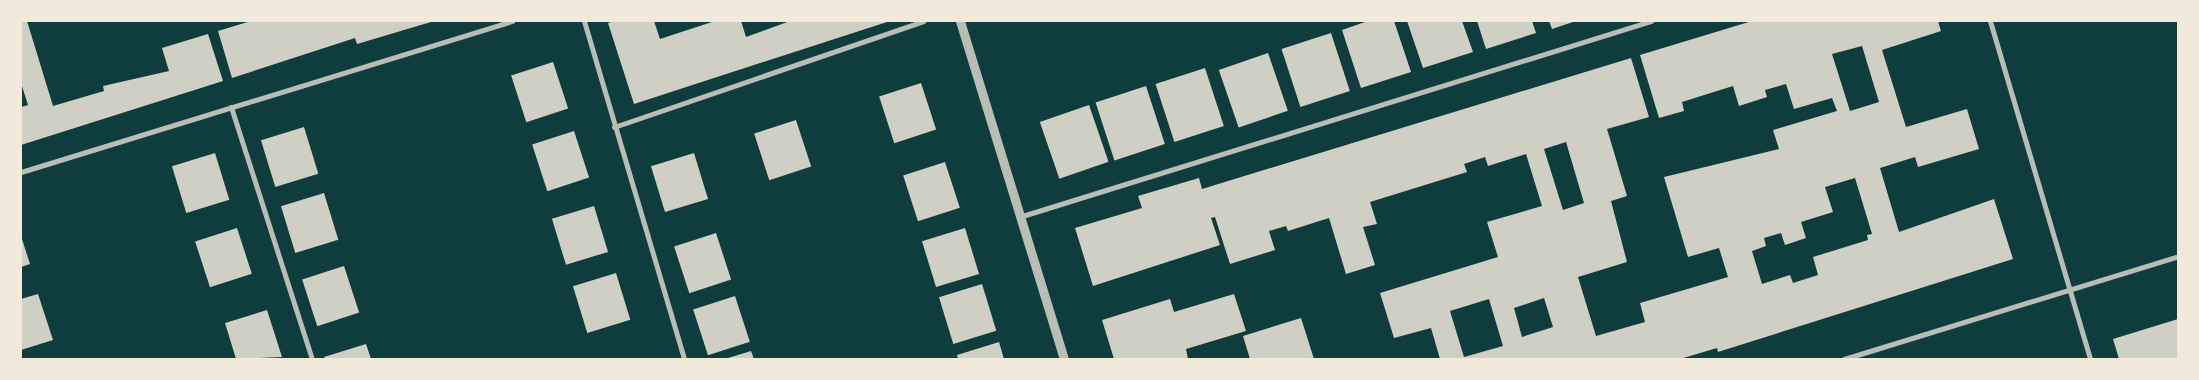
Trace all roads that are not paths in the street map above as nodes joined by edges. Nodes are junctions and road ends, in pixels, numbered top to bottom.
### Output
1 (512, 21) edge
2 (584, 21) edge
3 (923, 21) edge
4 (960, 21) edge
5 (1651, 21) edge
6 (1990, 21) edge
7 (231, 106) junction
8 (614, 127) junction
9 (21, 172) edge
10 (1019, 217) junction
11 (2178, 256) edge
12 (2069, 289) junction
13 (312, 359) edge
14 (684, 359) edge
15 (1064, 359) edge
16 (1844, 359) edge
17 (2090, 359) edge

1 - 7 street
2 - 8 street
3 - 8 street
4 - 10 street
5 - 10 street
6 - 12 street
7 - 9 street
7 - 13 street
8 - 14 street
10 - 15 street
11 - 12 street
12 - 16 street
12 - 17 street

